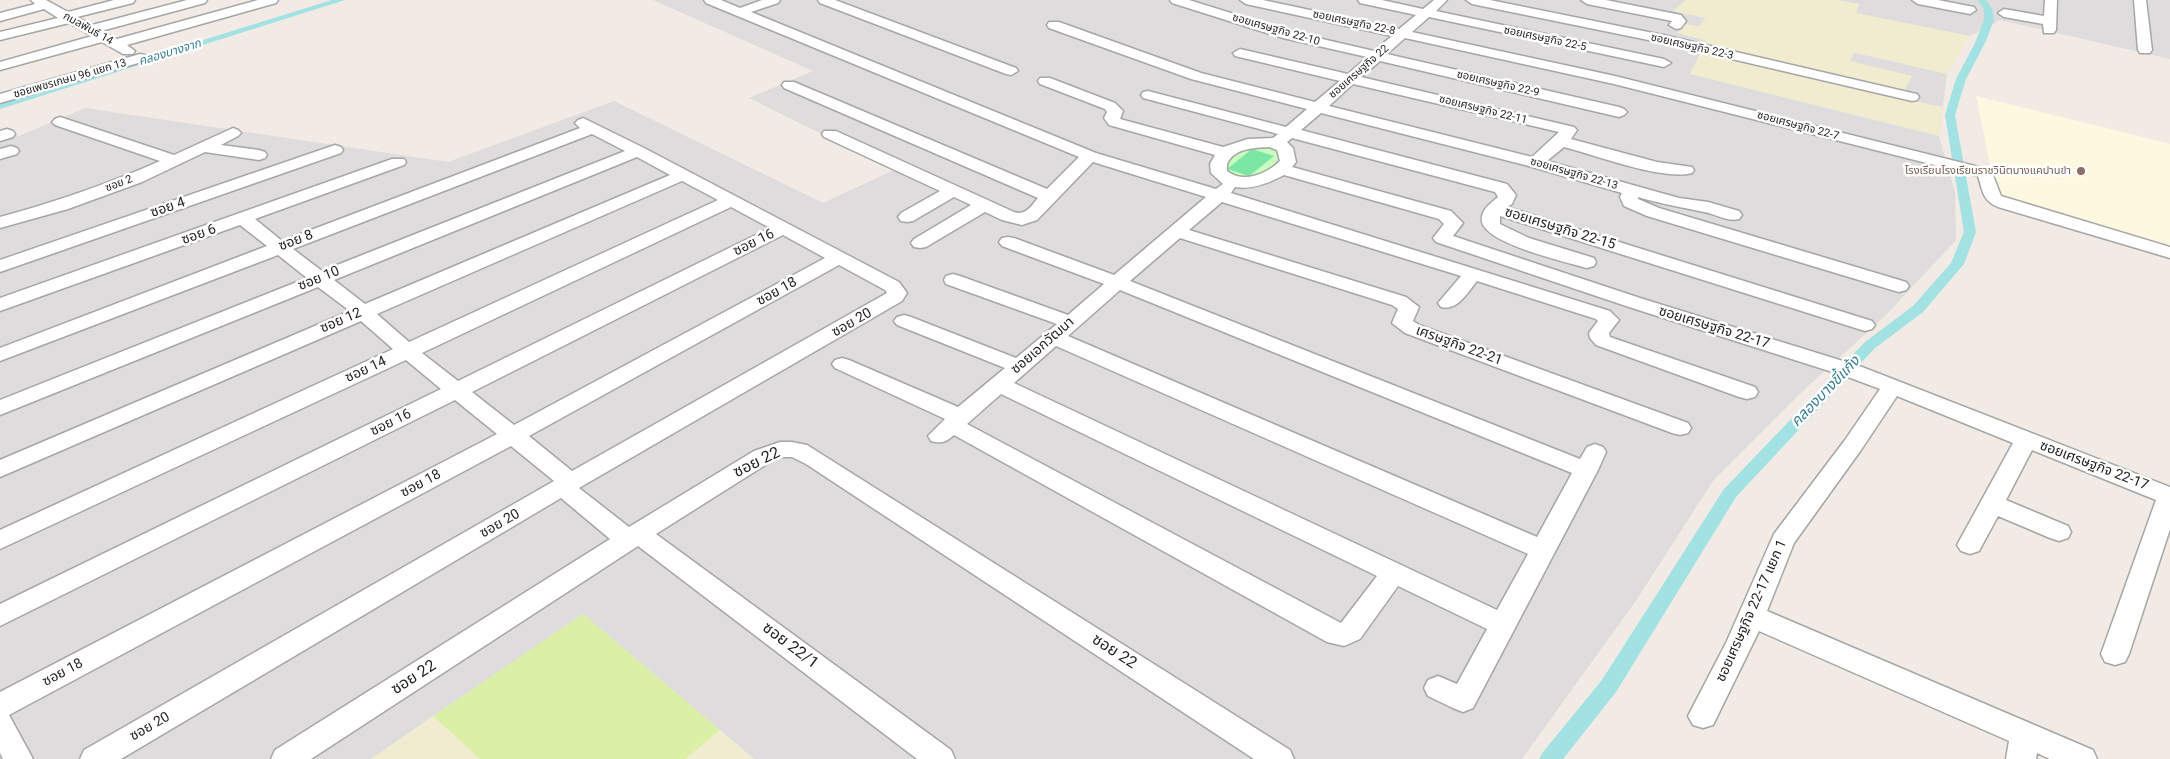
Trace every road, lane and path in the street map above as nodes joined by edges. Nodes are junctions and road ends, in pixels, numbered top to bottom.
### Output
1 (129, 0) edge
2 (201, 0) edge
3 (272, 0) edge
4 (710, 0) edge
5 (774, 0) edge
6 (824, 0) edge
7 (1176, 0) edge
8 (1246, 0) edge
9 (1364, 0) edge
10 (1441, 0) edge
11 (1472, 0) edge
12 (1587, 0) edge
13 (1918, 0) edge
14 (2051, 0) edge
15 (2140, 0) edge
16 (41, 3) edge
17 (1634, 4) edge
18 (1970, 10) dead end
19 (739, 12) junction
20 (1426, 13) junction
21 (2004, 13) dead end
22 (0, 17) edge
23 (67, 18) junction
24 (1054, 24) dead end
25 (1676, 25) dead end
26 (89, 30) junction
27 (1404, 34) junction
28 (0, 36) edge
29 (102, 38) junction
30 (115, 44) junction
31 (2145, 50) dead end
32 (1240, 53) dead end
33 (1377, 56) junction
34 (145, 61) joint
35 (1664, 63) dead end
36 (0, 66) edge
37 (1011, 71) dead end
38 (1351, 79) junction
39 (1045, 81) dead end
40 (789, 85) dead end
41 (1734, 93) dead end
42 (1148, 95) dead end
43 (1912, 97) dead end
44 (0, 99) edge
45 (1318, 107) junction
46 (1724, 107) junction
47 (1619, 112) dead end
48 (60, 122) dead end
49 (233, 133) dead end
50 (830, 134) dead end
51 (1283, 138) junction
52 (1561, 141) junction
53 (204, 147) junction
54 (335, 150) dead end
55 (638, 151) junction
56 (1225, 153) junction
57 (259, 155) dead end
58 (1090, 156) junction
59 (174, 160) junction
60 (398, 162) dead end
61 (1536, 163) junction
62 (1282, 169) junction
63 (1686, 170) dead end
64 (683, 175) junction
65 (1233, 183) junction
66 (1631, 190) junction
67 (953, 191) junction
68 (1219, 194) junction
69 (1049, 196) junction
70 (732, 201) junction
71 (984, 204) junction
72 (1494, 209) junction
73 (1734, 216) dead end
74 (907, 217) dead end
75 (243, 219) junction
76 (0, 223) edge
77 (782, 229) junction
78 (1175, 231) junction
79 (1442, 238) junction
80 (1008, 242) dead end
81 (920, 243) dead end
82 (278, 248) junction
83 (2170, 254) edge
84 (839, 258) junction
85 (1425, 258) junction
86 (1587, 262) dead end
87 (0, 266) edge
88 (1473, 273) junction
89 (320, 279) junction
90 (953, 280) dead end
91 (1118, 283) junction
92 (1899, 286) dead end
93 (1610, 294) junction
94 (1448, 303) dead end
95 (0, 305) edge
96 (363, 312) junction
97 (1597, 313) junction
98 (904, 321) dead end
99 (1070, 322) junction
100 (1865, 325) dead end
101 (1053, 337) junction
102 (407, 351) junction
103 (0, 355) edge
104 (842, 364) dead end
105 (1020, 367) junction
106 (1000, 384) junction
107 (1892, 387) junction
108 (456, 391) junction
109 (1747, 392) dead end
110 (0, 408) edge
111 (951, 426) junction
112 (1680, 428) dead end
113 (512, 436) junction
114 (2026, 439) junction
115 (0, 469) edge
116 (567, 484) junction
117 (2170, 496) edge
118 (1992, 504) junction
119 (2059, 532) dead end
120 (633, 537) junction
121 (0, 540) edge
122 (1970, 545) dead end
123 (1543, 550) junction
124 (1394, 572) junction
125 (0, 616) edge
126 (1750, 616) junction
127 (1504, 625) junction
128 (2115, 654) dead end
129 (1438, 688) dead end
130 (0, 706) edge
131 (1703, 716) dead end
132 (0, 724) edge
133 (2023, 746) edge
134 (18, 759) edge
135 (95, 759) edge
136 (286, 759) edge
137 (940, 759) edge
138 (1279, 759) edge
139 (2082, 759) edge

1 - 23 street
2 - 26 street
3 - 30 street
4 - 19 street
5 - 19 street
6 - 37 street
7 - 33 street, ซอยเศรษฐกิจ 22-10
8 - 27 street, ซอยเศรษฐกิจ 22-8
9 - 20 street, ซอยเศรษฐกิจ 22-5
10 - 20 street, ซอยเศรษฐกิจ 22
11 - 43 street, ซอยเศรษฐกิจ 22-3
12 - 17 street
13 - 18 street
14 - 21 street
15 - 31 street
16 - 22 street
16 - 23 street, กมลพันธ์ 14
17 - 25 street
19 - 58 street
20 - 27 street, ซอยเศรษฐกิจ 22
20 - 35 street, ซอยเศรษฐกิจ 22-5
23 - 26 street, กมลพันธ์ 14
23 - 28 street
24 - 45 street, ซอยเศรษฐกิจ 22-13
26 - 29 street, กมลพันธ์ 14
27 - 33 street, ซอยเศรษฐกิจ 22
27 - 46 street, ซอยเศรษฐกิจ 22-7
29 - 30 street, กมลพันธ์ 14
29 - 36 street
30 - 34 street, กมลพันธ์ 14
32 - 38 street
33 - 38 street, ซอยเศรษฐกิจ 22
33 - 47 street, ซอยเศรษฐกิจ 22-9
34 - 44 street, ซอยเพชรเกษม 96 แยก 13
38 - 45 street, ซอยเศรษฐกิจ 22
38 - 52 street, ซอยเศรษฐกิจ 22-11
39 - 56 street
40 - 69 street
41 - 46 street
42 - 51 street
45 - 51 street, ซอยเศรษฐกิจ 22
45 - 61 street, ซอยเศรษฐกิจ 22-13
46 - 83 street, ซอยเศรษฐกิจ 22-7
48 - 59 street
49 - 53 street, ซอย 2
50 - 67 street
51 - 56 street
51 - 62 street
51 - 72 street, ซอยเศรษฐกิจ 22-15
52 - 61 street
52 - 63 street
53 - 57 street
53 - 59 street, ซอย 2
54 - 87 street, ซอย 4
55 - 64 street
55 - 82 street, ซอย 8
55 - 89 street, ซอย 10
56 - 65 street
58 - 68 street
58 - 69 street
59 - 76 street, ซอย 2
60 - 75 street, ซอย 6
61 - 66 street, ซอยเศรษฐกิจ 22-13
62 - 65 street
62 - 79 street
64 - 70 street
64 - 96 street, ซอย 12
65 - 68 street
66 - 73 street
66 - 92 street, ซอยเศรษฐกิจ 22-13
67 - 71 street
67 - 74 street
68 - 78 street
68 - 85 street
69 - 71 street
70 - 77 street
70 - 102 street, ซอย 14
71 - 81 street
72 - 86 street
72 - 100 street, ซอยเศรษฐกิจ 22-15
75 - 82 street, ซอย 22/1
75 - 95 street, ซอย 6
77 - 84 street
77 - 108 street, ซอย 16
78 - 91 street, ซอยเอกวัฒนา
78 - 112 street, เศรษฐกิจ 22-21
79 - 85 street
79 - 93 street, ซอยเศรษฐกิจ 22-17
80 - 91 street
82 - 89 street, ซอย 22/1
82 - 103 street, ซอย 8
84 - 113 street, ซอย 18
84 - 116 street, ซอย 20
85 - 88 street
88 - 94 street
88 - 97 street
89 - 96 street, ซอย 22/1
89 - 110 street, ซอย 10
90 - 99 street
91 - 99 street, ซอยเอกวัฒนา
91 - 123 street
93 - 97 street
93 - 107 street, ซอยเศรษฐกิจ 22-17
96 - 102 street, ซอย 22/1
96 - 115 street, ซอย 12
97 - 109 street
98 - 105 street
99 - 101 street, ซอยเอกวัฒนา
101 - 105 street, ซอยเอกวัฒนา
101 - 123 street
102 - 108 street, ซอย 22/1
102 - 121 street, ซอย 14
104 - 111 street
105 - 106 street, ซอยเอกวัฒนา
106 - 111 street, ซอยเอกวัฒนา
106 - 124 street
107 - 114 street, ซอยเศรษฐกิจ 22-17
107 - 126 street, ซอยเศรษฐกิจ 22-17 แยก 1
108 - 113 street, ซอย 22/1
108 - 125 street, ซอย 16
111 - 124 street
113 - 116 street, ซอย 22/1
113 - 130 street, ซอย 18
114 - 117 street, ซอยเศรษฐกิจ 22-17
114 - 118 street
116 - 120 street, ซอย 22/1
116 - 135 street, ซอย 20
117 - 128 street
118 - 119 street
118 - 122 street
120 - 136 street, ซอย 22
120 - 137 street, ซอย 22/1
120 - 138 street, ซอย 22
123 - 127 street
124 - 127 street
126 - 131 street, ซอยเศรษฐกิจ 22-17 แยก 1
126 - 133 street
127 - 129 street
132 - 134 street
133 - 139 street

